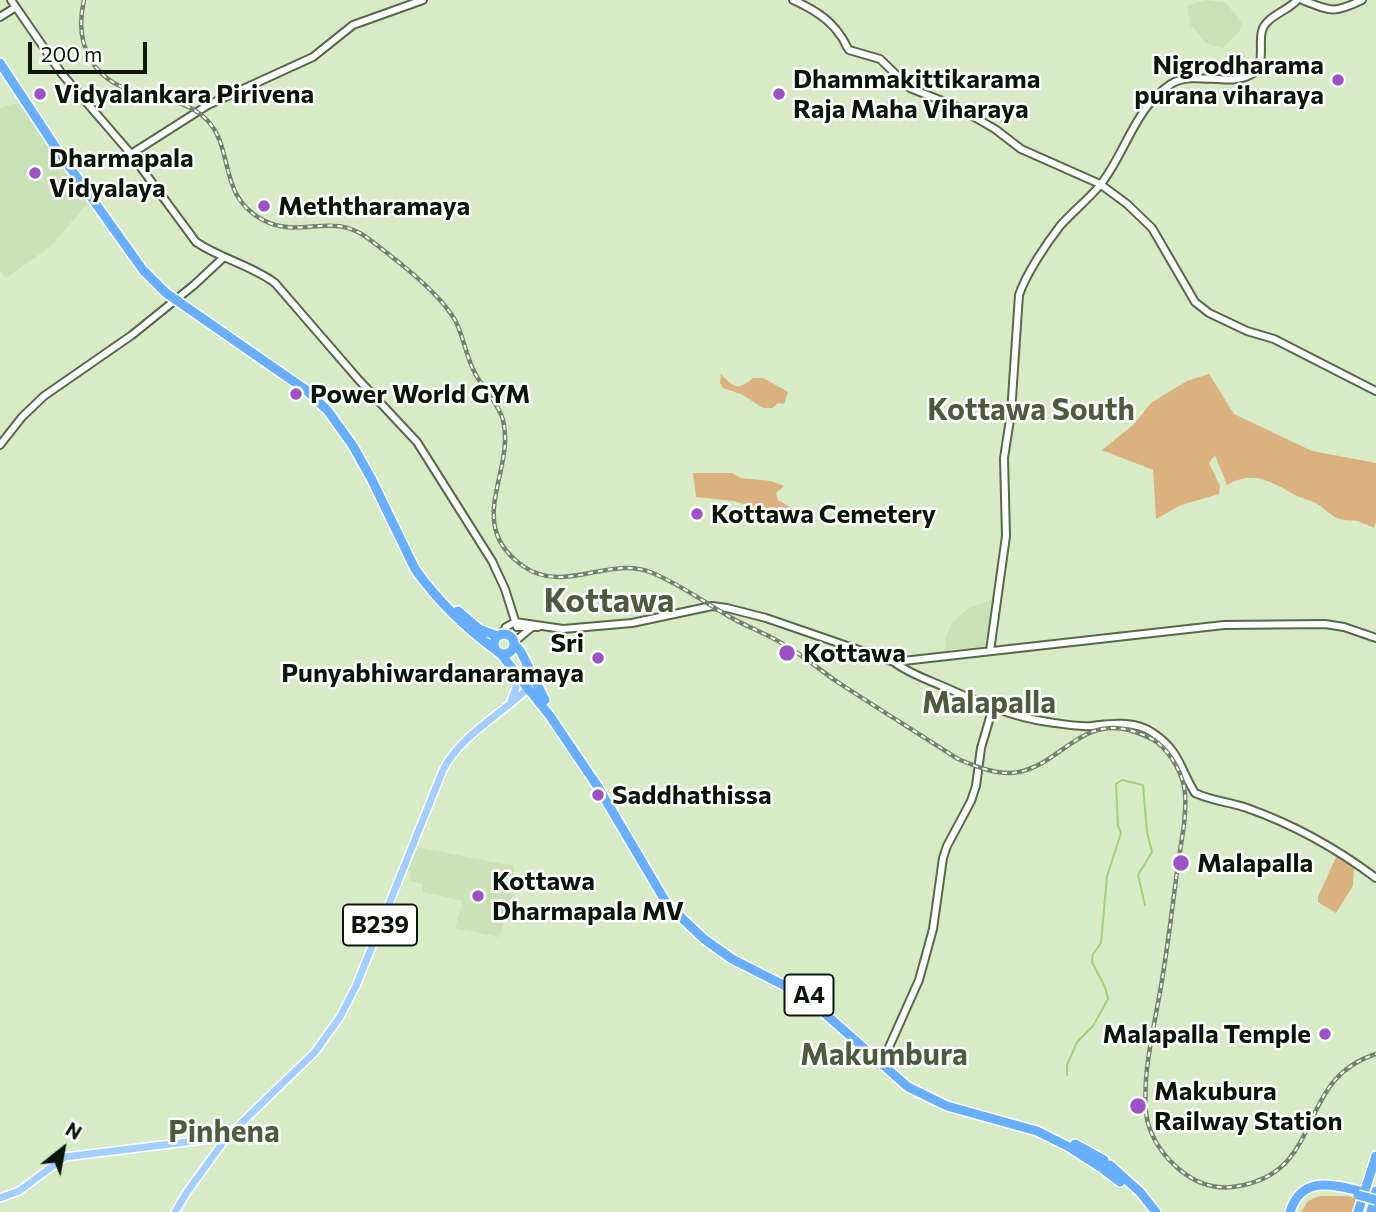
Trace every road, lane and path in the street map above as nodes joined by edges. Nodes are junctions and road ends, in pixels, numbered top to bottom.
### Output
1 (11, 0) edge
2 (422, 0) edge
3 (793, 0) edge
4 (1299, 0) edge
5 (1362, 0) edge
6 (16, 7) junction
7 (0, 17) edge
8 (0, 53) edge
9 (0, 63) edge
10 (131, 154) junction
11 (1100, 184) junction
12 (224, 257) junction
13 (176, 299) junction
14 (1376, 391) edge
15 (0, 444) edge
16 (516, 624) junction
17 (540, 626) junction
18 (531, 628) junction
19 (500, 635) junction
20 (1376, 638) edge
21 (514, 642) junction
22 (990, 651) junction
23 (498, 652) junction
24 (525, 660) junction
25 (894, 662) junction
26 (514, 671) junction
27 (528, 687) junction
28 (535, 696) junction
29 (514, 701) junction
30 (993, 707) junction
31 (1376, 878) edge
32 (733, 958) junction
33 (882, 1064) junction
34 (227, 1137) junction
35 (1097, 1144) dead end
36 (1086, 1150) junction
37 (1376, 1156) edge
38 (1104, 1165) junction
39 (1376, 1196) edge
40 (0, 1198) edge
41 (175, 1212) edge
42 (1154, 1212) edge
43 (1292, 1212) edge
44 (1358, 1212) edge
45 (1371, 1212) edge

1 - 6 street
2 - 10 street
3 - 11 street
4 - 5 street
4 - 11 street
6 - 7 street
6 - 10 street
8 - 13 highway, A4
9 - 13 highway, A4
10 - 12 street
11 - 14 street
11 - 22 street
12 - 13 street
12 - 16 street
13 - 15 street
13 - 19 highway, A4
13 - 23 highway, A4
16 - 17 street
16 - 18 street
16 - 19 street
16 - 21 street
17 - 18 street
17 - 25 street
18 - 21 street
19 - 21 highway
19 - 23 highway
20 - 22 street
21 - 23 highway
21 - 24 highway, A4
22 - 25 street
23 - 26 highway, A4
24 - 27 main road
24 - 32 highway, A4
25 - 30 street
26 - 27 highway, A4
26 - 29 main road
27 - 28 highway, A4
27 - 29 main road, B239
28 - 29 main road, B239
28 - 32 highway, A4
29 - 34 main road, B239
30 - 31 street
30 - 33 street
32 - 33 highway, A4
33 - 36 highway, A4
33 - 38 highway, A4
34 - 40 main road
34 - 41 main road, B239
35 - 36 highway
36 - 38 highway, A4
37 - 44 highway
38 - 42 highway, A4
39 - 43 highway, bridge
39 - 45 highway

